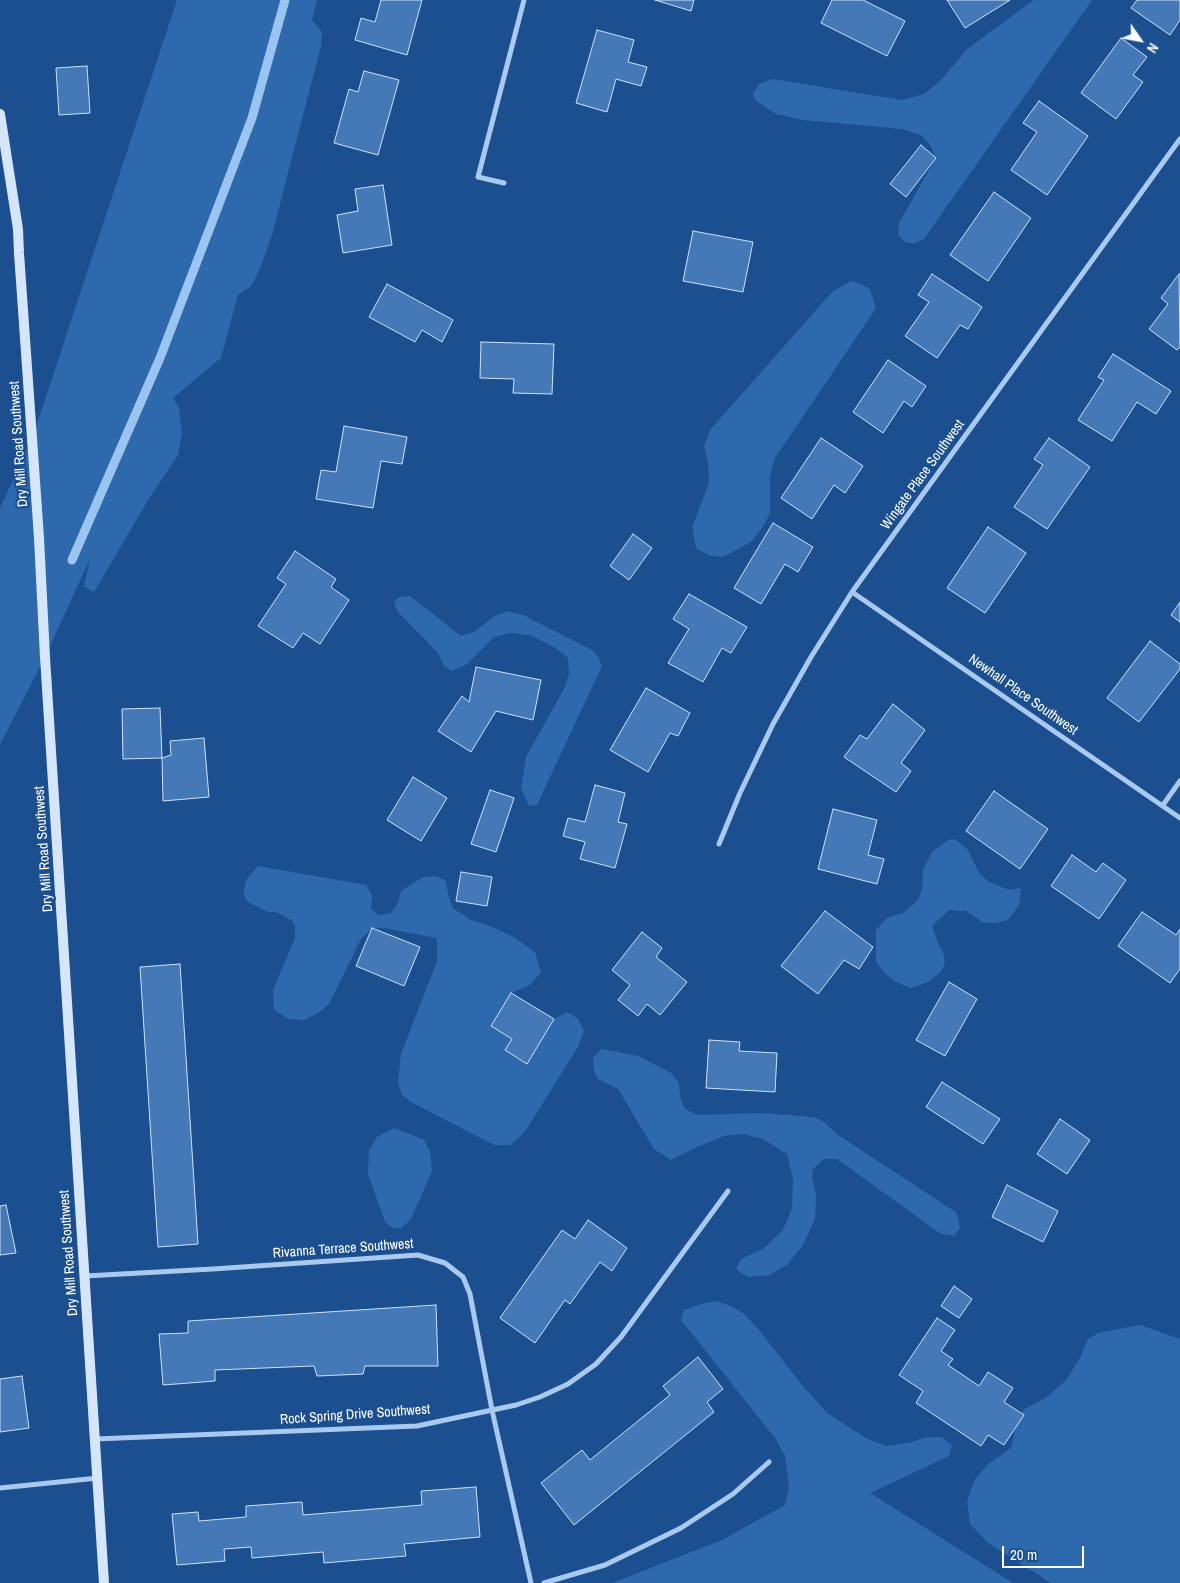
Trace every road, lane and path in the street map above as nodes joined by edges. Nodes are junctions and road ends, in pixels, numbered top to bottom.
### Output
1 (524, 0) edge
2 (0, 114) edge
3 (1180, 139) edge
4 (504, 183) dead end
5 (852, 592) junction
6 (1180, 781) edge
7 (1163, 805) junction
8 (1180, 818) edge
9 (719, 844) dead end
10 (728, 1190) dead end
11 (85, 1276) junction
12 (492, 1410) junction
13 (95, 1439) junction
14 (769, 1462) dead end
15 (98, 1478) junction
16 (0, 1488) edge
17 (104, 1583) edge
18 (531, 1583) edge
19 (544, 1583) edge

1 - 4 street
2 - 11 street, Dry Mill Road Southwest
3 - 5 street, Wingate Place Southwest
5 - 7 street, Newhall Place Southwest
5 - 9 street, Wingate Place Southwest
6 - 7 street
7 - 8 street, Newhall Place Southwest
10 - 12 street, Rock Spring Drive Southwest
11 - 12 street, Rivanna Terrace Southwest
11 - 13 street, Dry Mill Road Southwest
12 - 13 street, Rock Spring Drive Southwest
12 - 18 street, Rivanna Terrace Southwest
13 - 15 street, Dry Mill Road Southwest
14 - 19 street
15 - 16 street
15 - 17 street, Dry Mill Road Southwest

